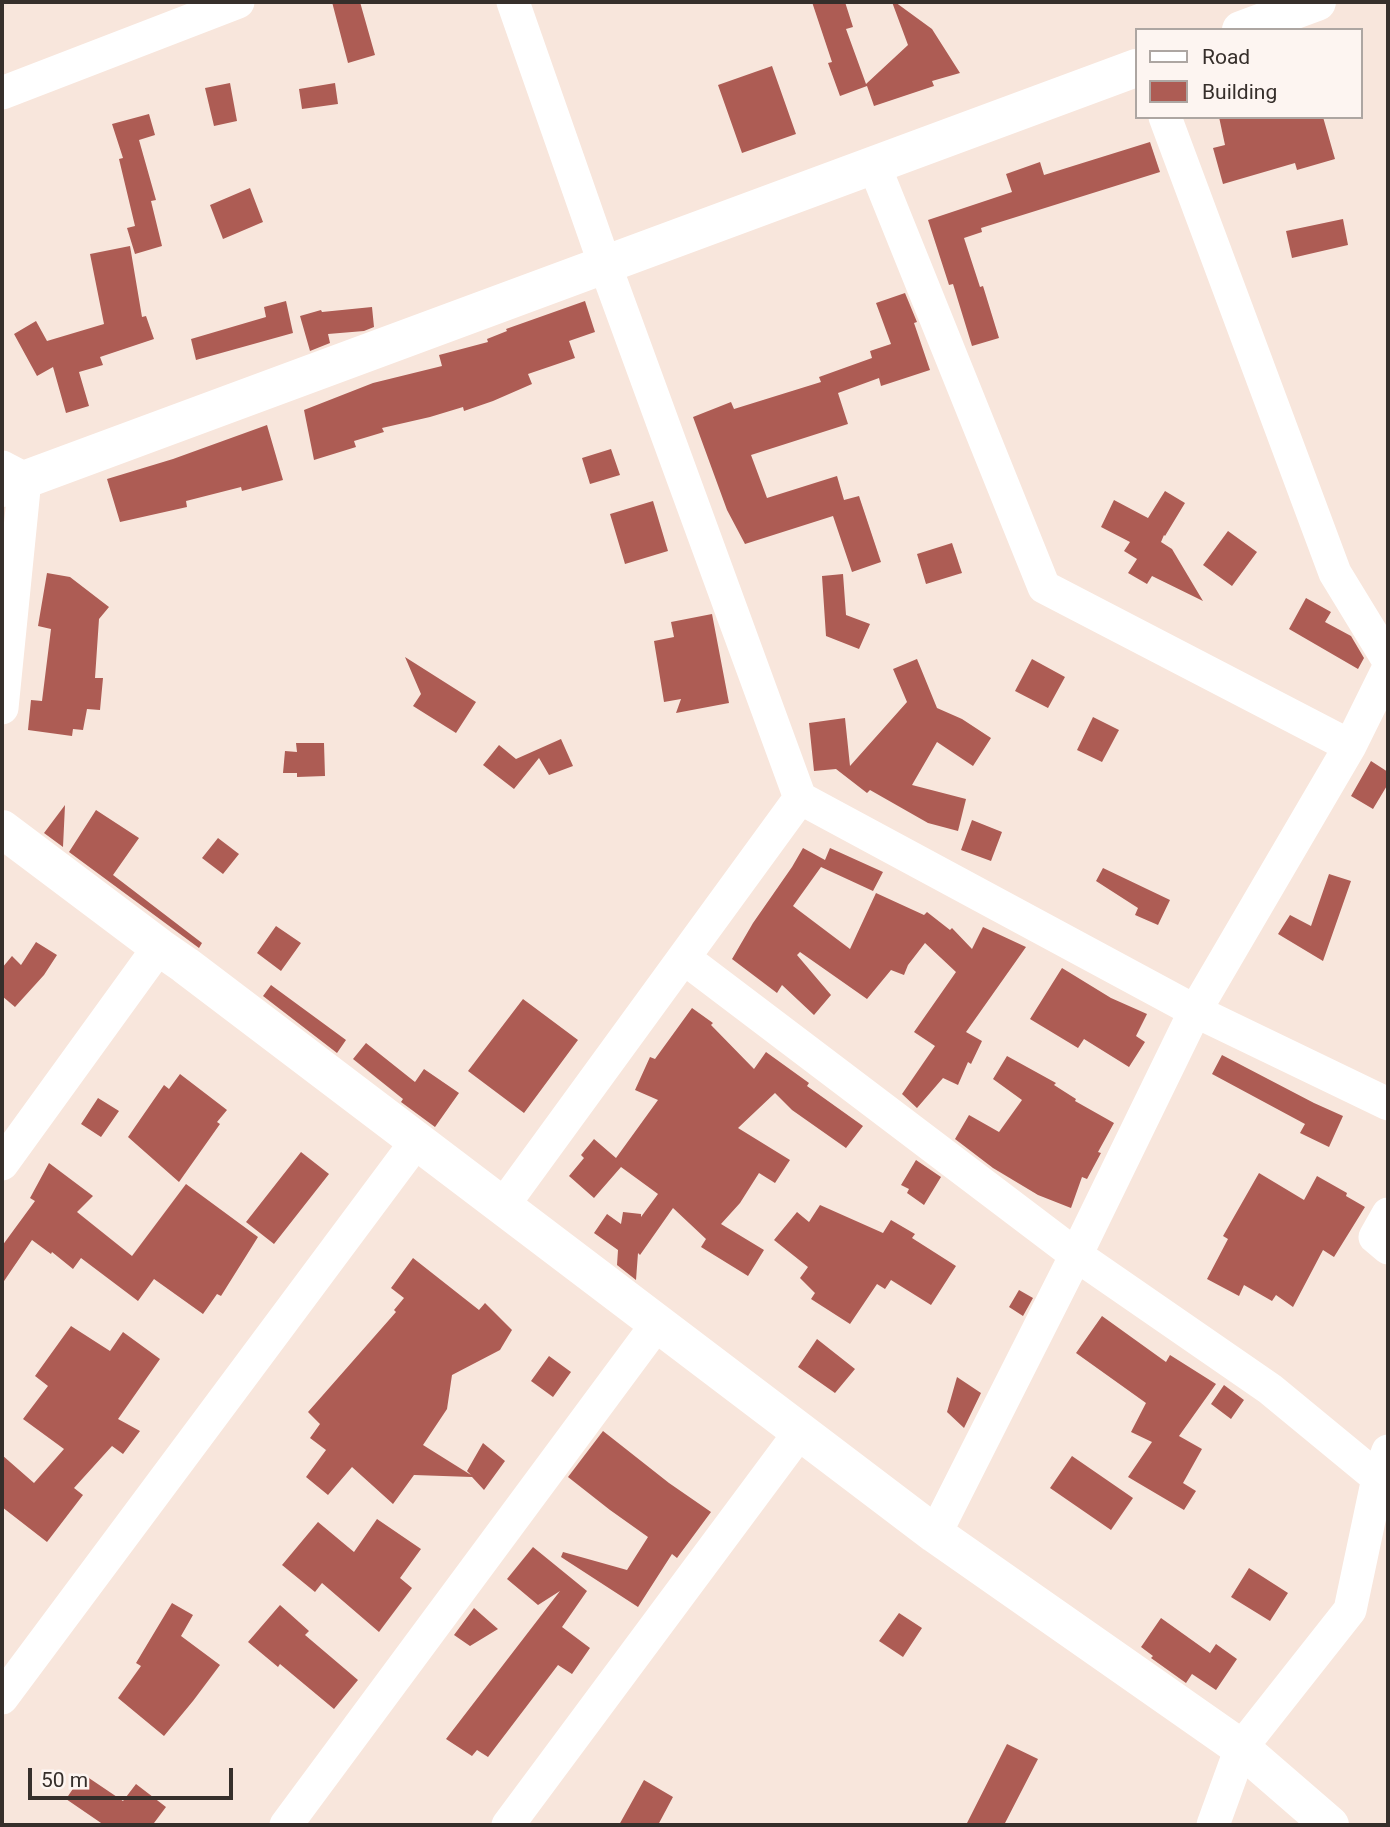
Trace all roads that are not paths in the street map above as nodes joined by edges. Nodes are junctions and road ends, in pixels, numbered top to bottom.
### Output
1 (238, 2) edge
2 (513, 2) edge
3 (1317, 2) edge
4 (1246, 28) edge
5 (1134, 69) edge
6 (2, 93) edge
7 (1166, 119) edge
8 (874, 165) junction
9 (605, 265) junction
10 (10, 478) edge
11 (1388, 660) edge
12 (1388, 668) edge
13 (2, 708) edge
14 (1350, 746) junction
15 (800, 798) junction
16 (2, 829) edge
17 (159, 947) junction
18 (684, 958) junction
19 (1195, 1011) junction
20 (1388, 1104) edge
21 (415, 1142) junction
22 (2, 1164) edge
23 (502, 1207) junction
24 (1388, 1214) edge
25 (1388, 1248) edge
26 (1076, 1255) junction
27 (657, 1324) junction
28 (800, 1432) junction
29 (1383, 1464) edge
30 (935, 1534) junction
31 (2, 1698) edge
32 (1241, 1748) junction
33 (286, 1825) edge
34 (508, 1825) edge
35 (1213, 1825) edge
36 (1330, 1825) edge

1 - 6 street
2 - 9 street
3 - 4 main road
5 - 8 main road
7 - 11 street
8 - 9 main road
8 - 14 street
9 - 10 main road
9 - 15 street
10 - 13 street
12 - 14 street
14 - 19 street
15 - 18 street
15 - 19 street
16 - 17 main road
17 - 21 main road
17 - 22 street
18 - 23 street
18 - 26 street
19 - 20 street
19 - 26 street
21 - 23 main road
21 - 31 street
23 - 27 main road
24 - 25 street
26 - 29 street
26 - 30 street
27 - 28 main road
27 - 33 street
28 - 30 main road
28 - 34 street
29 - 32 street
30 - 32 main road
32 - 35 street
32 - 36 main road

